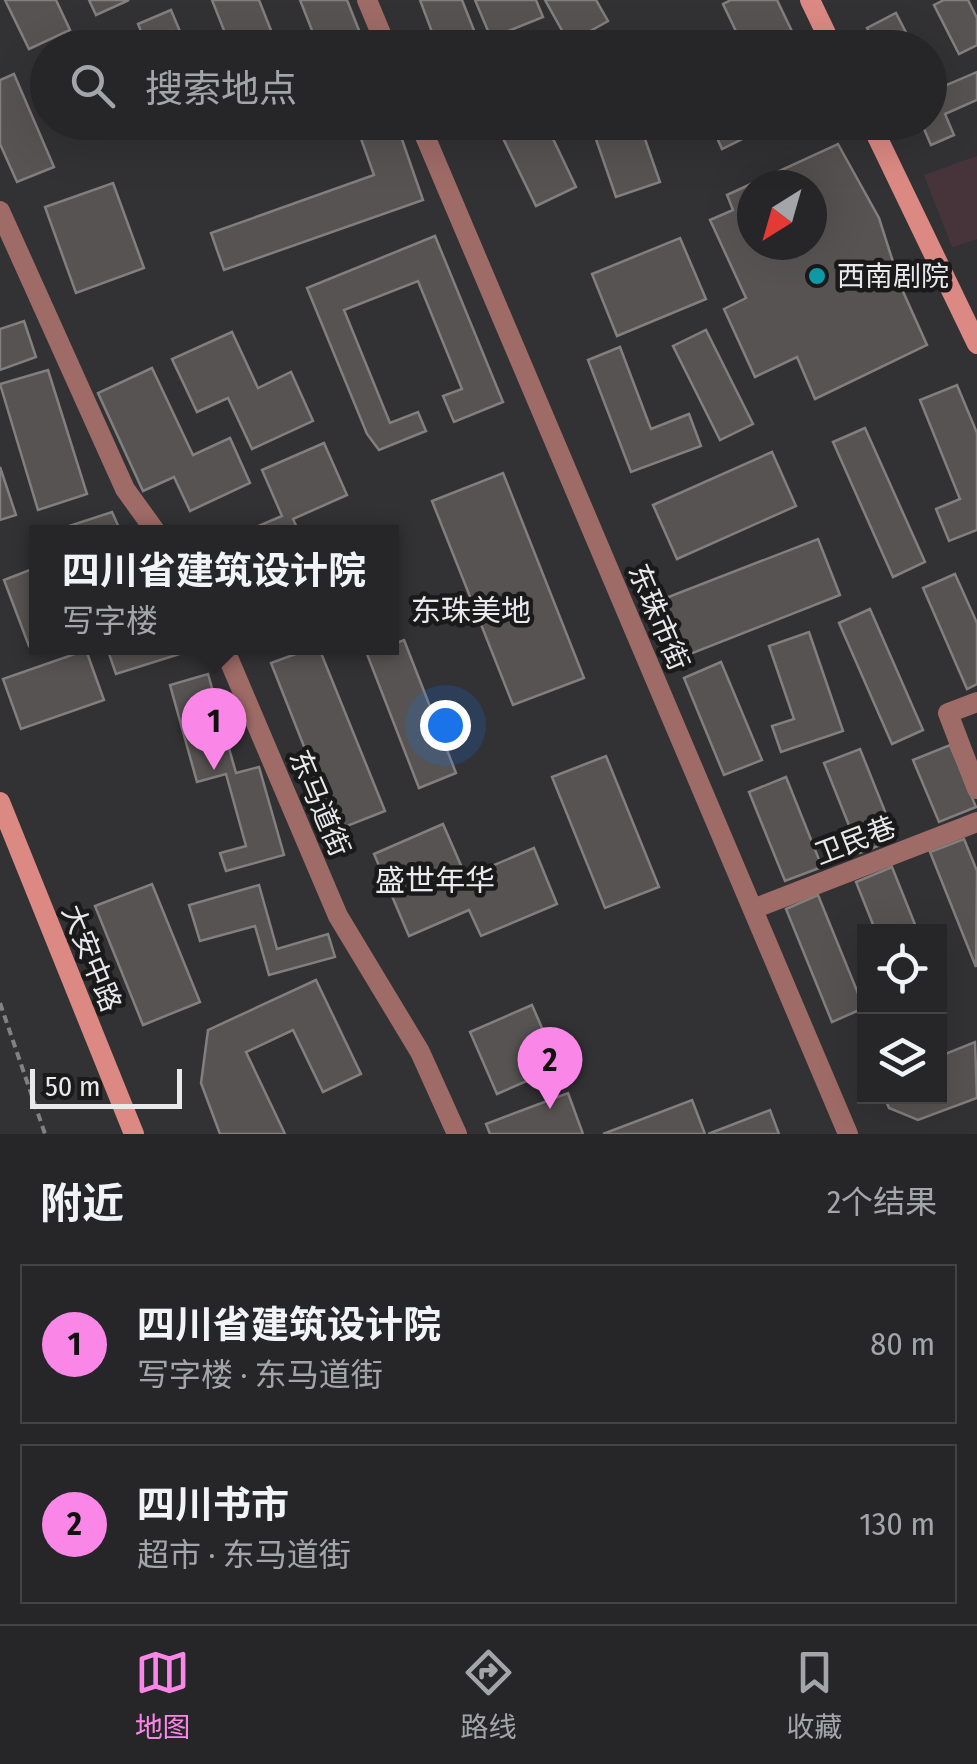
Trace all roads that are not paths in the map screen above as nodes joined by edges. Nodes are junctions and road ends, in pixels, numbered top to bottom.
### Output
1 (367, 0) edge
2 (810, 0) edge
3 (380, 30) edge
4 (824, 30) edge
5 (427, 140) edge
6 (879, 140) edge
7 (0, 211) edge
8 (977, 344) edge
9 (151, 525) edge
10 (227, 655) edge
11 (977, 702) edge
12 (977, 789) edge
13 (0, 802) edge
14 (977, 822) edge
15 (753, 910) junction
16 (134, 1134) edge
17 (457, 1134) edge
18 (848, 1134) edge

1 - 3 street
2 - 4 street
5 - 15 street, 东珠市街
6 - 8 street
7 - 9 street
10 - 17 street, 东马道街
11 - 12 street
13 - 16 street, 大安中路
14 - 15 street, 卫民巷
15 - 18 street, 东珠市街

